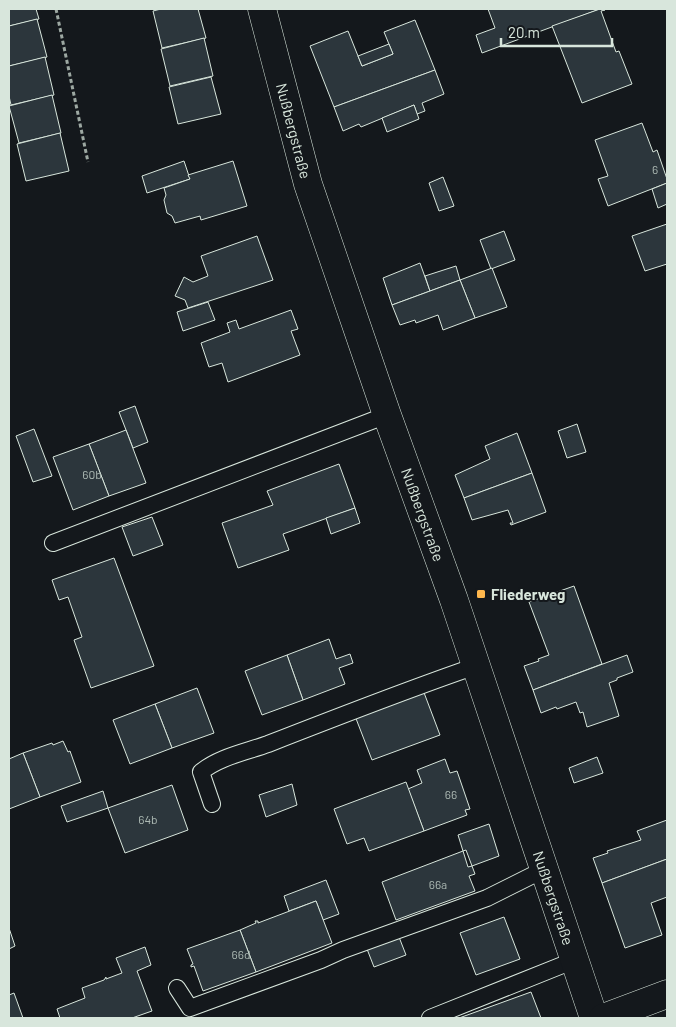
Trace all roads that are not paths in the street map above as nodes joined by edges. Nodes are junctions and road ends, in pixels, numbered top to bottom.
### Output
1 (262, 9) edge
2 (387, 415) junction
3 (54, 543) dead end
4 (476, 666) junction
5 (212, 804) dead end
6 (545, 869) junction
7 (575, 960) junction
8 (177, 988) dead end
9 (667, 994) edge
10 (430, 1018) edge
11 (594, 1018) edge
12 (603, 1018) edge

1 - 2 street, Nußbergstraße
2 - 3 lane
2 - 4 street, Nußbergstraße
4 - 5 lane
4 - 6 street, Nußbergstraße
6 - 7 street, Nußbergstraße
6 - 8 lane
7 - 10 lane
7 - 11 street, Nußbergstraße
9 - 12 street

